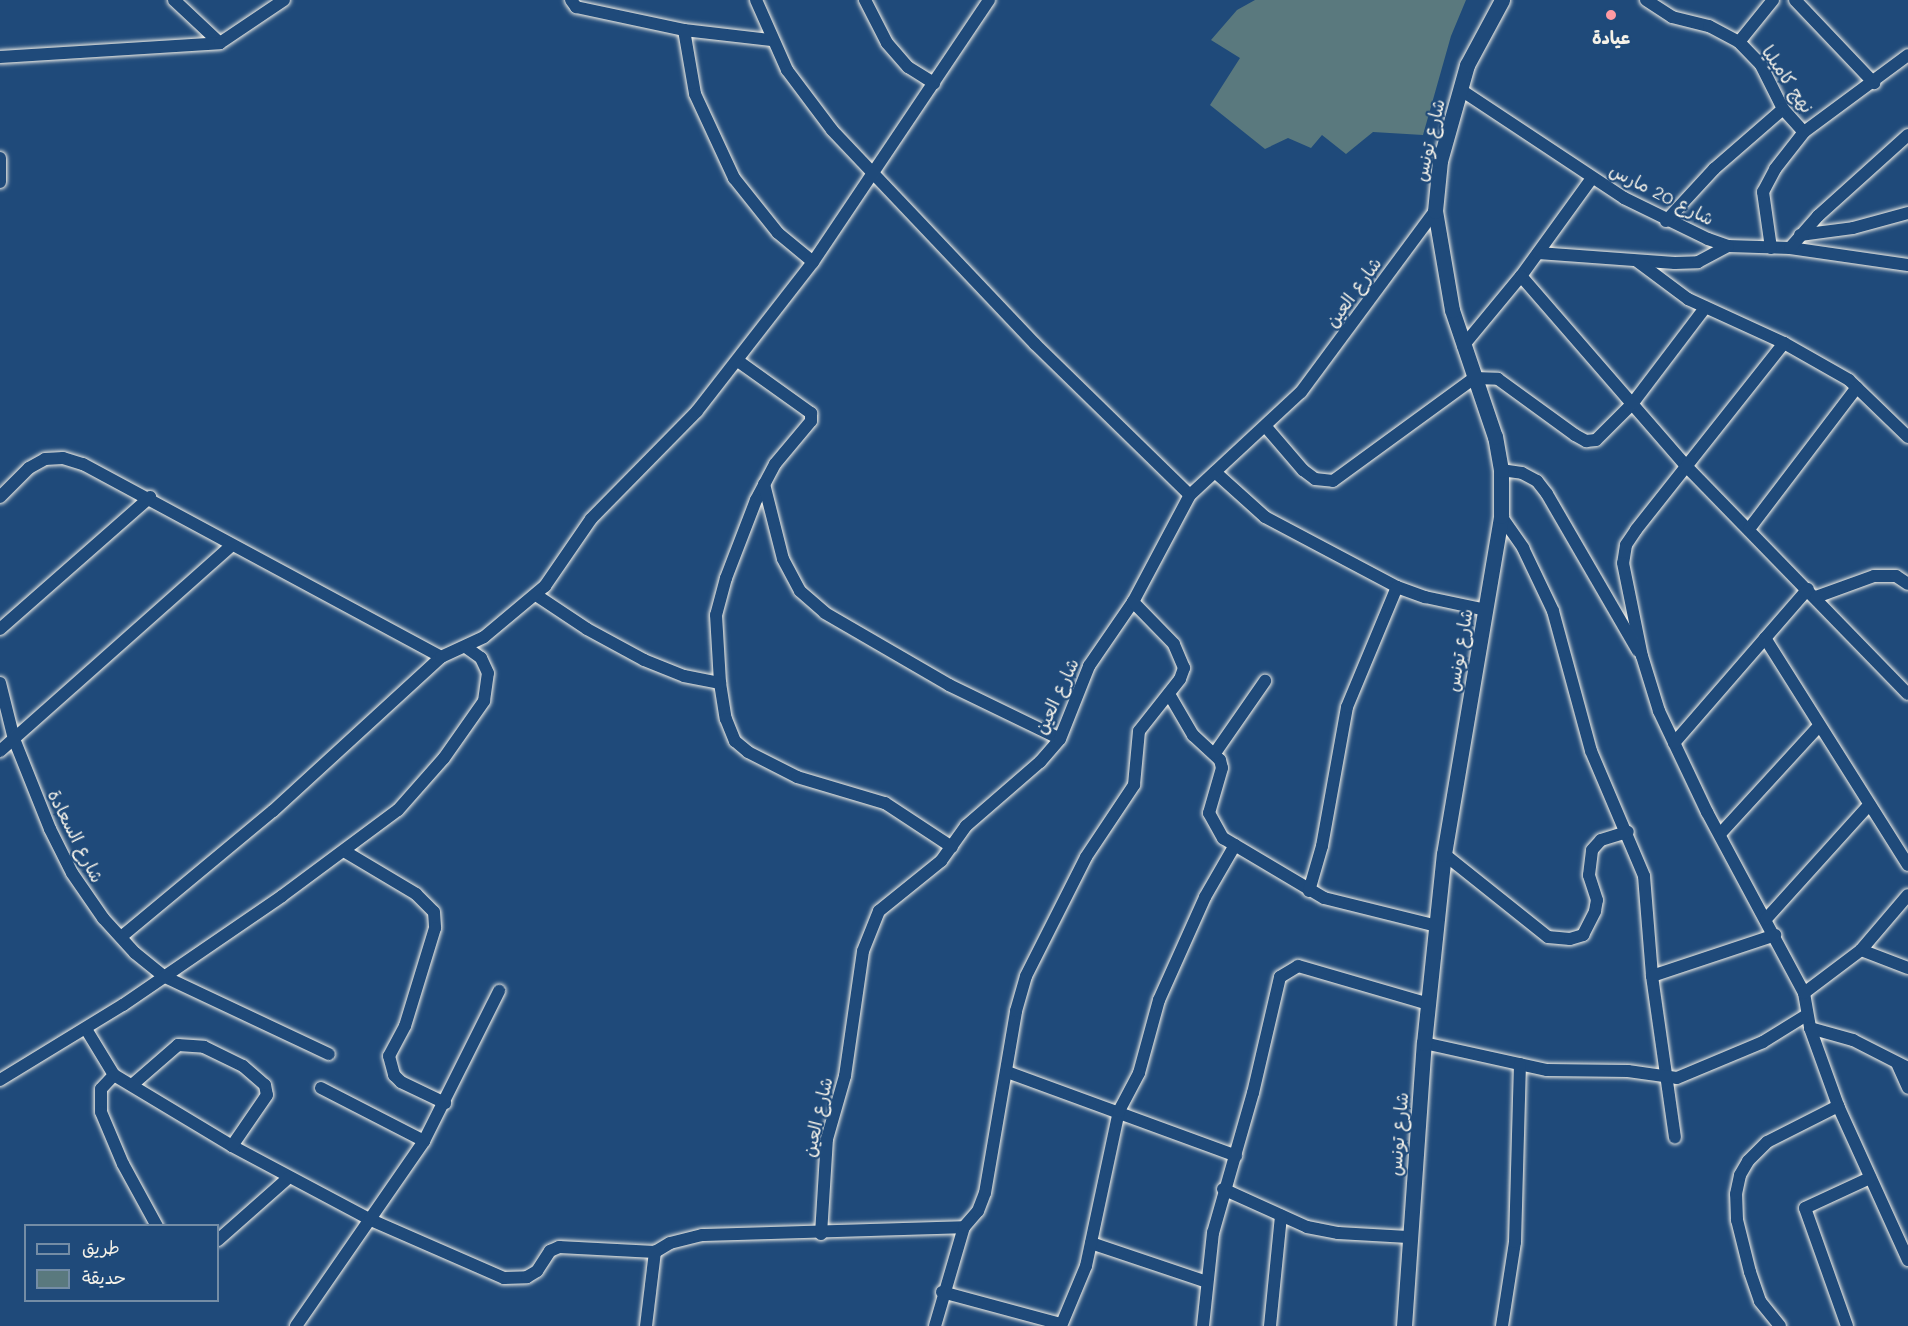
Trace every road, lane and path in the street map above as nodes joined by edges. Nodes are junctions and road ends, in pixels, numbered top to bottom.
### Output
1 (174, 0) edge
2 (284, 0) edge
3 (571, 0) edge
4 (756, 0) edge
5 (865, 0) edge
6 (989, 0) edge
7 (1502, 0) edge
8 (1646, 0) edge
9 (1773, 0) edge
10 (1795, 0) edge
11 (684, 30) junction
12 (771, 40) junction
13 (1739, 42) junction
14 (219, 44) junction
15 (1908, 55) edge
16 (0, 57) edge
17 (934, 83) junction
18 (1874, 83) junction
19 (1461, 90) junction
20 (1783, 109) junction
21 (1804, 132) junction
22 (1908, 135) edge
23 (0, 158) edge
24 (872, 172) junction
25 (1592, 178) junction
26 (0, 182) edge
27 (1436, 210) junction
28 (1908, 213) edge
29 (1666, 221) junction
30 (1800, 235) junction
31 (1728, 246) junction
32 (1771, 248) junction
33 (1790, 248) junction
34 (1538, 254) junction
35 (1637, 261) junction
36 (813, 262) junction
37 (1908, 265) edge
38 (1521, 276) junction
39 (1705, 308) junction
40 (1785, 343) junction
41 (1463, 346) junction
42 (738, 360) junction
43 (1474, 378) junction
44 (1857, 387) junction
45 (1632, 404) junction
46 (1266, 427) junction
47 (1908, 437) edge
48 (1688, 468) junction
49 (1501, 470) junction
50 (1215, 472) junction
51 (764, 484) junction
52 (1190, 495) junction
53 (0, 497) edge
54 (150, 497) junction
55 (1501, 516) junction
56 (1749, 529) junction
57 (232, 545) junction
58 (1908, 584) edge
59 (1396, 587) junction
60 (1812, 593) junction
61 (536, 595) junction
62 (1133, 602) junction
63 (1486, 610) junction
64 (0, 629) edge
65 (1765, 638) junction
66 (466, 647) junction
67 (1642, 656) junction
68 (441, 657) junction
69 (1265, 681) dead end
70 (0, 683) edge
71 (720, 683) junction
72 (1169, 694) junction
73 (1908, 694) edge
74 (1819, 726) junction
75 (14, 739) junction
76 (1060, 739) junction
77 (1674, 743) junction
78 (0, 751) edge
79 (1215, 753) junction
80 (1869, 805) junction
81 (1628, 832) junction
82 (1720, 834) junction
83 (1235, 846) junction
84 (952, 847) junction
85 (344, 851) junction
86 (1444, 854) junction
87 (1908, 865) edge
88 (1309, 891) junction
89 (1908, 895) edge
90 (1766, 920) junction
91 (1437, 926) junction
92 (1775, 935) junction
93 (121, 938) junction
94 (1861, 950) junction
95 (1908, 968) edge
96 (1652, 976) junction
97 (165, 977) junction
98 (499, 991) dead end
99 (1804, 993) junction
100 (1429, 1004) junction
101 (1808, 1022) junction
102 (86, 1029) junction
103 (1424, 1042) junction
104 (329, 1054) dead end
105 (1520, 1064) junction
106 (1903, 1065) edge
107 (1007, 1072) junction
108 (114, 1075) junction
109 (1668, 1077) junction
110 (0, 1080) edge
111 (132, 1085) junction
112 (321, 1088) dead end
113 (1908, 1088) edge
114 (445, 1103) junction
115 (1838, 1106) junction
116 (1119, 1111) junction
117 (1675, 1137) dead end
118 (424, 1141) junction
119 (232, 1146) junction
120 (1236, 1156) junction
121 (288, 1178) junction
122 (1870, 1178) junction
123 (1224, 1189) junction
124 (1281, 1216) junction
125 (371, 1220) junction
126 (157, 1224) edge
127 (964, 1227) junction
128 (821, 1234) junction
129 (1408, 1237) junction
130 (219, 1239) edge
131 (1091, 1243) junction
132 (654, 1252) junction
133 (1908, 1260) edge
134 (1207, 1282) junction
135 (942, 1292) junction
136 (649, 1325) edge
137 (1061, 1325) edge
138 (296, 1326) edge
139 (935, 1326) edge
140 (1203, 1326) edge
141 (1270, 1326) edge
142 (1404, 1326) edge
143 (1502, 1326) edge
144 (1780, 1326) edge
145 (1847, 1326) edge

1 - 14 street
2 - 14 street
3 - 11 street
4 - 12 street
5 - 17 street
6 - 17 street
7 - 19 street, شارع تونس
8 - 13 street, نهج كاميليا
9 - 13 street
10 - 18 street
11 - 12 street
11 - 36 street
12 - 24 street
13 - 20 street, نهج كاميليا
14 - 16 street
15 - 18 street
17 - 24 street
18 - 21 street
19 - 25 street, شارع 20 مارس
19 - 27 street, شارع تونس
20 - 21 street, نهج كاميليا
20 - 29 street
21 - 32 street
22 - 30 street
23 - 26 street
24 - 36 street
24 - 52 street
25 - 29 street, شارع 20 مارس
25 - 34 street
27 - 41 street, شارع تونس
27 - 46 street, شارع العين
28 - 30 street
29 - 31 street, شارع 20 مارس
30 - 33 street
31 - 32 street, شارع 20 مارس
31 - 35 street
32 - 33 street, شارع 20 مارس
33 - 37 street, شارع 20 مارس
34 - 35 street
34 - 38 street
35 - 39 street
36 - 42 street
38 - 41 street
38 - 45 street
39 - 40 street
39 - 45 street
40 - 44 street
40 - 48 street
41 - 43 street, شارع تونس
42 - 51 street
42 - 61 street
43 - 45 street
43 - 46 street
43 - 49 street, شارع تونس
44 - 47 street
44 - 56 street
45 - 48 street
46 - 50 street, شارع العين
48 - 56 street
48 - 67 street
49 - 55 street, شارع تونس
49 - 67 street
50 - 52 street, شارع العين
50 - 59 street
51 - 71 street
51 - 76 street
52 - 62 street, شارع العين
53 - 54 street
54 - 57 street
54 - 64 street
55 - 63 street, شارع تونس
55 - 81 street
56 - 60 street
57 - 68 street
57 - 75 street
58 - 60 street
59 - 63 street
59 - 88 street
60 - 65 street
60 - 73 street
61 - 66 street
61 - 71 street
62 - 72 street
62 - 76 street, شارع العين
63 - 86 street, شارع تونس
65 - 74 street
65 - 77 street
66 - 68 street
66 - 85 street
67 - 77 street
68 - 93 street
69 - 79 street
70 - 75 street, شارع السعادة
71 - 84 street
72 - 79 street
72 - 107 street
74 - 80 street
74 - 82 street
75 - 78 street
75 - 93 street, شارع السعادة
76 - 84 street, شارع العين
77 - 82 street
79 - 83 street
80 - 87 street
80 - 90 street
81 - 86 street
81 - 96 street
82 - 90 street
83 - 88 street
83 - 116 street
84 - 128 street, شارع العين
85 - 97 street
85 - 114 street
86 - 91 street, شارع تونس
88 - 91 street
89 - 94 street
90 - 92 street
91 - 100 street, شارع تونس
92 - 96 street
92 - 99 street
93 - 97 street, شارع السعادة
94 - 95 street
94 - 99 street
96 - 109 street
97 - 102 street
97 - 104 street, شارع السعادة
98 - 114 street
99 - 101 street
100 - 103 street, شارع تونس
100 - 120 street
101 - 106 street
101 - 109 street
101 - 115 street
102 - 108 street
102 - 110 street
103 - 105 street
103 - 129 street, شارع تونس
105 - 109 street
105 - 143 street
106 - 113 street
107 - 116 street
107 - 127 street
108 - 111 street
108 - 126 street
109 - 117 street
111 - 119 street
111 - 119 street
112 - 118 street
114 - 118 street
115 - 122 street
115 - 144 street
116 - 120 street
116 - 131 street
118 - 125 street
119 - 121 street
120 - 123 street
121 - 125 street
121 - 130 street
122 - 133 street
122 - 145 street
123 - 124 street
123 - 134 street
124 - 129 street
124 - 141 street
125 - 132 street
125 - 138 street
127 - 128 street
127 - 135 street
128 - 132 street
129 - 142 street, شارع تونس
131 - 134 street
131 - 137 street
132 - 136 street
134 - 140 street
135 - 137 street
135 - 139 street

